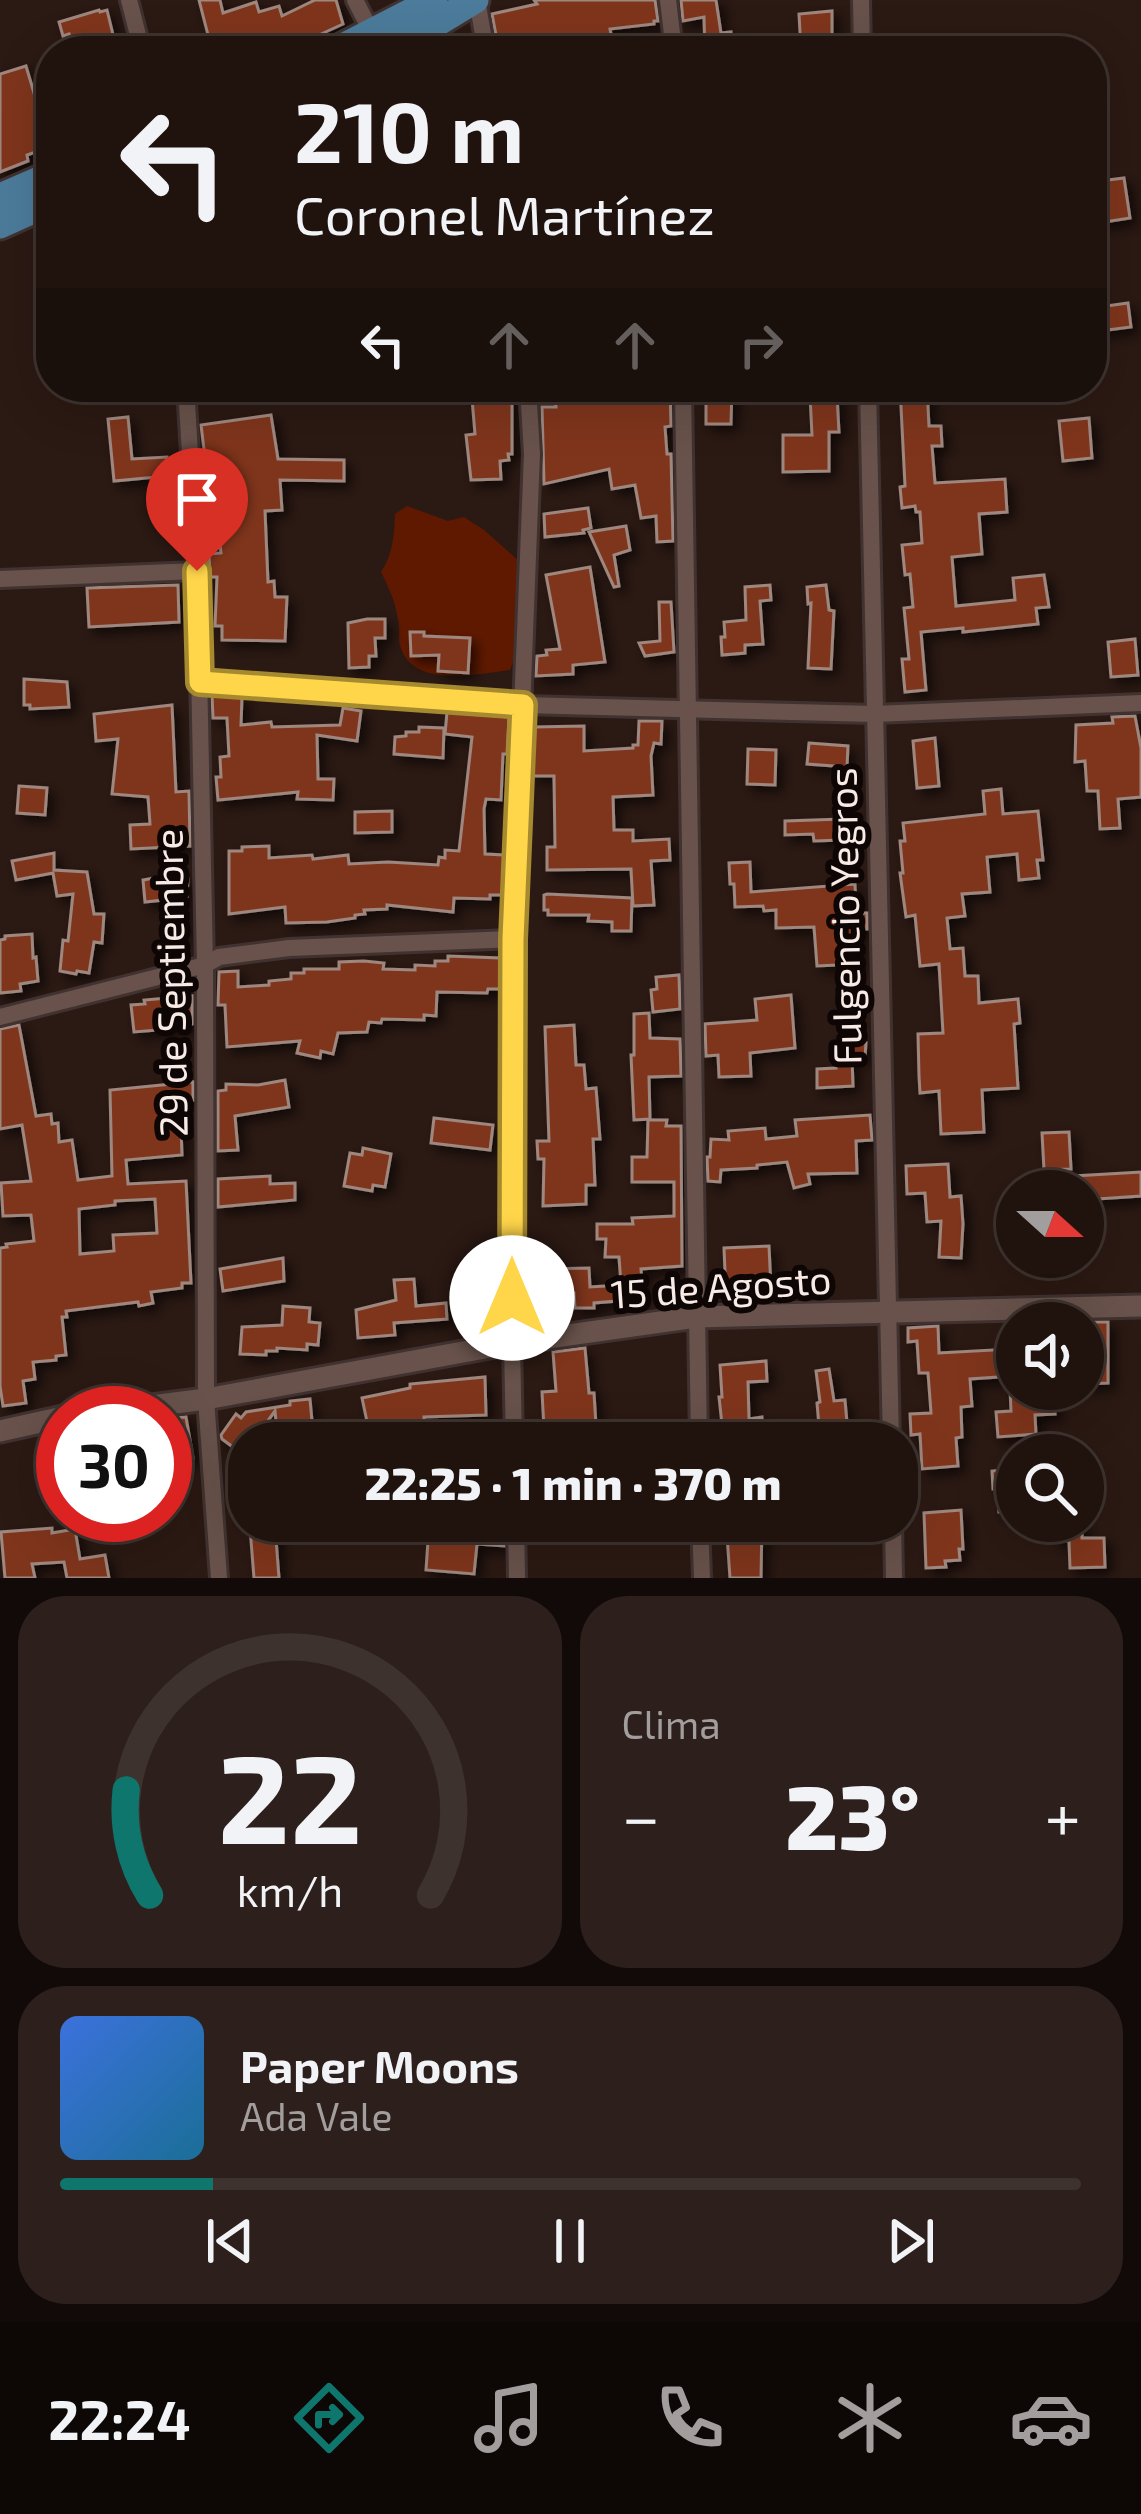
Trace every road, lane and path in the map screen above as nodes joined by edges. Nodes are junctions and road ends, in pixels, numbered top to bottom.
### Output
1 (130, 0) edge
2 (356, 0) edge
3 (434, 0) edge
4 (476, 0) edge
5 (668, 0) edge
6 (861, 0) edge
7 (138, 36) edge
8 (376, 36) edge
9 (392, 36) edge
10 (400, 36) edge
11 (483, 36) edge
12 (672, 36) edge
13 (862, 36) edge
14 (36, 182) edge
15 (0, 197) edge
16 (36, 209) edge
17 (0, 225) edge
18 (187, 402) edge
19 (529, 402) edge
20 (682, 402) edge
21 (868, 402) edge
22 (197, 571) junction
23 (0, 579) edge
24 (200, 682) junction
25 (1141, 704) edge
26 (523, 705) junction
27 (686, 709) junction
28 (874, 714) junction
29 (513, 939) junction
30 (206, 965) junction
31 (0, 1017) edge
32 (1141, 1306) edge
33 (888, 1314) junction
34 (696, 1318) junction
35 (512, 1343) junction
36 (206, 1399) junction
37 (192, 1401) edge
38 (514, 1422) edge
39 (698, 1422) edge
40 (891, 1422) edge
41 (36, 1424) edge
42 (0, 1431) edge
43 (516, 1542) edge
44 (701, 1542) edge
45 (893, 1542) edge
46 (219, 1578) edge
47 (517, 1578) edge
48 (702, 1578) edge
49 (894, 1578) edge

1 - 7 street
2 - 8 street
3 - 9 main road
4 - 10 main road
4 - 11 street
5 - 12 street
6 - 13 street
14 - 15 main road
16 - 17 main road
18 - 22 street, 29 de Septiembre
19 - 26 street
20 - 27 street
21 - 28 street, Fulgencio Yegros
22 - 23 street
22 - 24 street, 29 de Septiembre
24 - 26 street
24 - 30 street, 29 de Septiembre
25 - 28 street
26 - 27 street
26 - 29 street
27 - 28 street
27 - 34 street
28 - 33 street, Fulgencio Yegros
29 - 30 street
29 - 35 street
30 - 31 street
30 - 36 street, 29 de Septiembre
32 - 33 street, 15 de Agosto
33 - 34 street, 15 de Agosto
33 - 40 street, Fulgencio Yegros
34 - 35 street, 15 de Agosto
34 - 39 street
35 - 36 street, 15 de Agosto
35 - 38 street
36 - 37 street, 15 de Agosto
36 - 46 street, 29 de Septiembre
41 - 42 street
43 - 47 street
44 - 48 street
45 - 49 street

